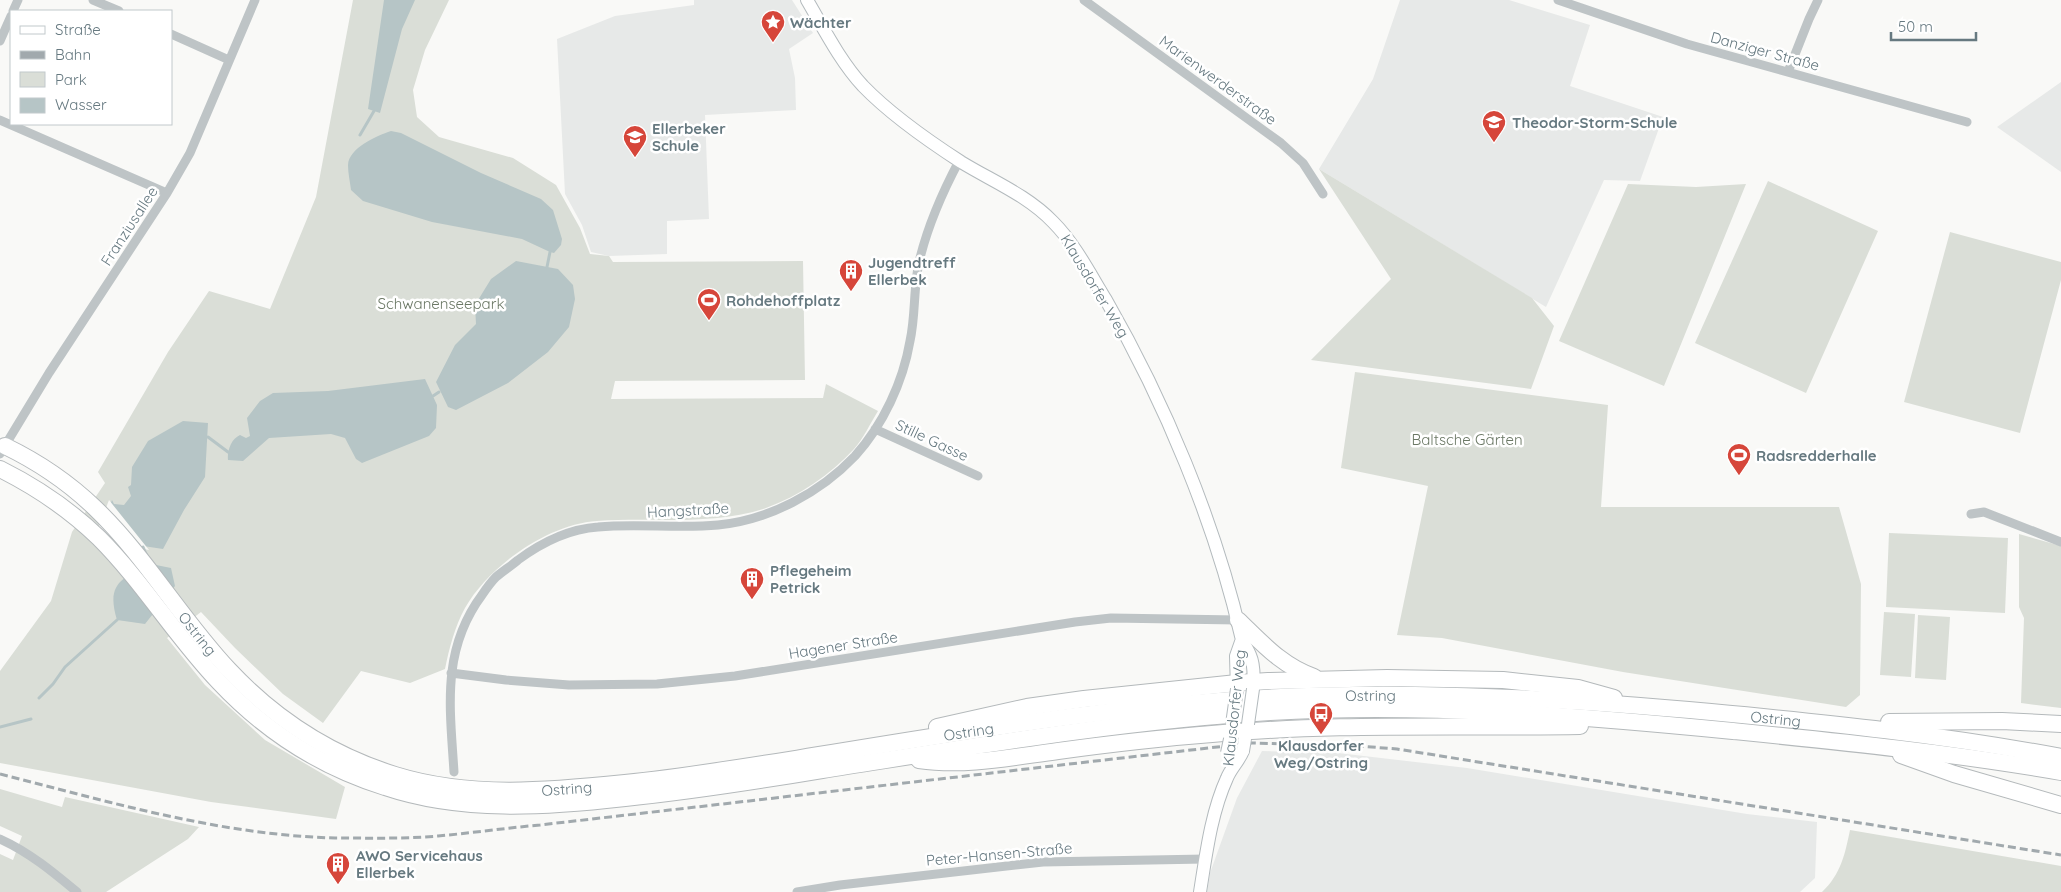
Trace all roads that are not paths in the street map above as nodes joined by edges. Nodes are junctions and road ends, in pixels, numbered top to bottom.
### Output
1 (93, 0) edge
2 (255, 0) edge
3 (807, 0) edge
4 (1084, 0) edge
5 (1558, 0) edge
6 (1818, 0) edge
7 (1580, 3) edge
8 (117, 10) edge
9 (10, 18) edge
10 (172, 34) edge
11 (0, 41) edge
12 (230, 60) junction
13 (1788, 72) junction
14 (1966, 122) dead end
15 (11, 125) edge
16 (960, 161) junction
17 (167, 193) junction
18 (1323, 194) dead end
19 (875, 429) junction
20 (2, 450) edge
21 (0, 468) edge
22 (978, 476) dead end
23 (1971, 514) dead end
24 (2061, 542) edge
25 (1238, 620) junction
26 (184, 629) junction
27 (1242, 639) junction
28 (452, 673) junction
29 (1321, 680) junction
30 (1253, 685) junction
31 (1237, 686) junction
32 (1635, 705) junction
33 (1632, 721) junction
34 (1844, 724) junction
35 (2061, 724) edge
36 (1239, 734) junction
37 (886, 744) junction
38 (1878, 746) junction
39 (2061, 756) edge
40 (902, 758) junction
41 (454, 772) dead end
42 (2061, 772) edge
43 (1227, 777) junction
44 (2061, 805) edge
45 (0, 839) edge
46 (1205, 859) junction
47 (77, 892) edge
48 (797, 892) edge
49 (1200, 892) edge

1 - 8 street
2 - 12 street, Franziusallee
3 - 16 street, Klausdorfer Weg
4 - 18 street, Marienwerderstraße
5 - 7 street, Danziger Straße
6 - 13 street
7 - 13 street, Danziger Straße
9 - 11 street
10 - 12 street
12 - 17 street, Franziusallee
13 - 14 street, Danziger Straße
15 - 17 street
16 - 19 street, Hangstraße
16 - 25 street, Klausdorfer Weg
17 - 20 street, Franziusallee
19 - 22 street, Stille Gasse
19 - 28 street, Hangstraße
20 - 26 highway, Ostring
21 - 26 highway, Ostring
23 - 24 street
25 - 27 street, Klausdorfer Weg
25 - 28 street, Hagener Straße
25 - 29 highway
26 - 37 highway, Ostring
26 - 40 highway, Ostring
27 - 30 street, Klausdorfer Weg
27 - 31 street, Klausdorfer Weg
28 - 41 street, Hangstraße
29 - 30 highway
29 - 32 highway
30 - 31 highway
30 - 36 street, Klausdorfer Weg, bridge
31 - 36 street, Klausdorfer Weg, bridge
31 - 37 highway
32 - 34 highway, Ostring
32 - 37 highway, Ostring
33 - 36 highway
33 - 38 highway, Ostring
33 - 40 highway, Ostring
34 - 35 highway
34 - 39 highway, Ostring
36 - 40 highway
36 - 43 street, Klausdorfer Weg
36 - 43 street, Klausdorfer Weg, bridge
38 - 42 highway, Ostring
38 - 44 highway
43 - 46 street, Klausdorfer Weg
45 - 47 street
46 - 48 street, Peter-Hansen-Straße
46 - 49 street, Klausdorfer Weg

